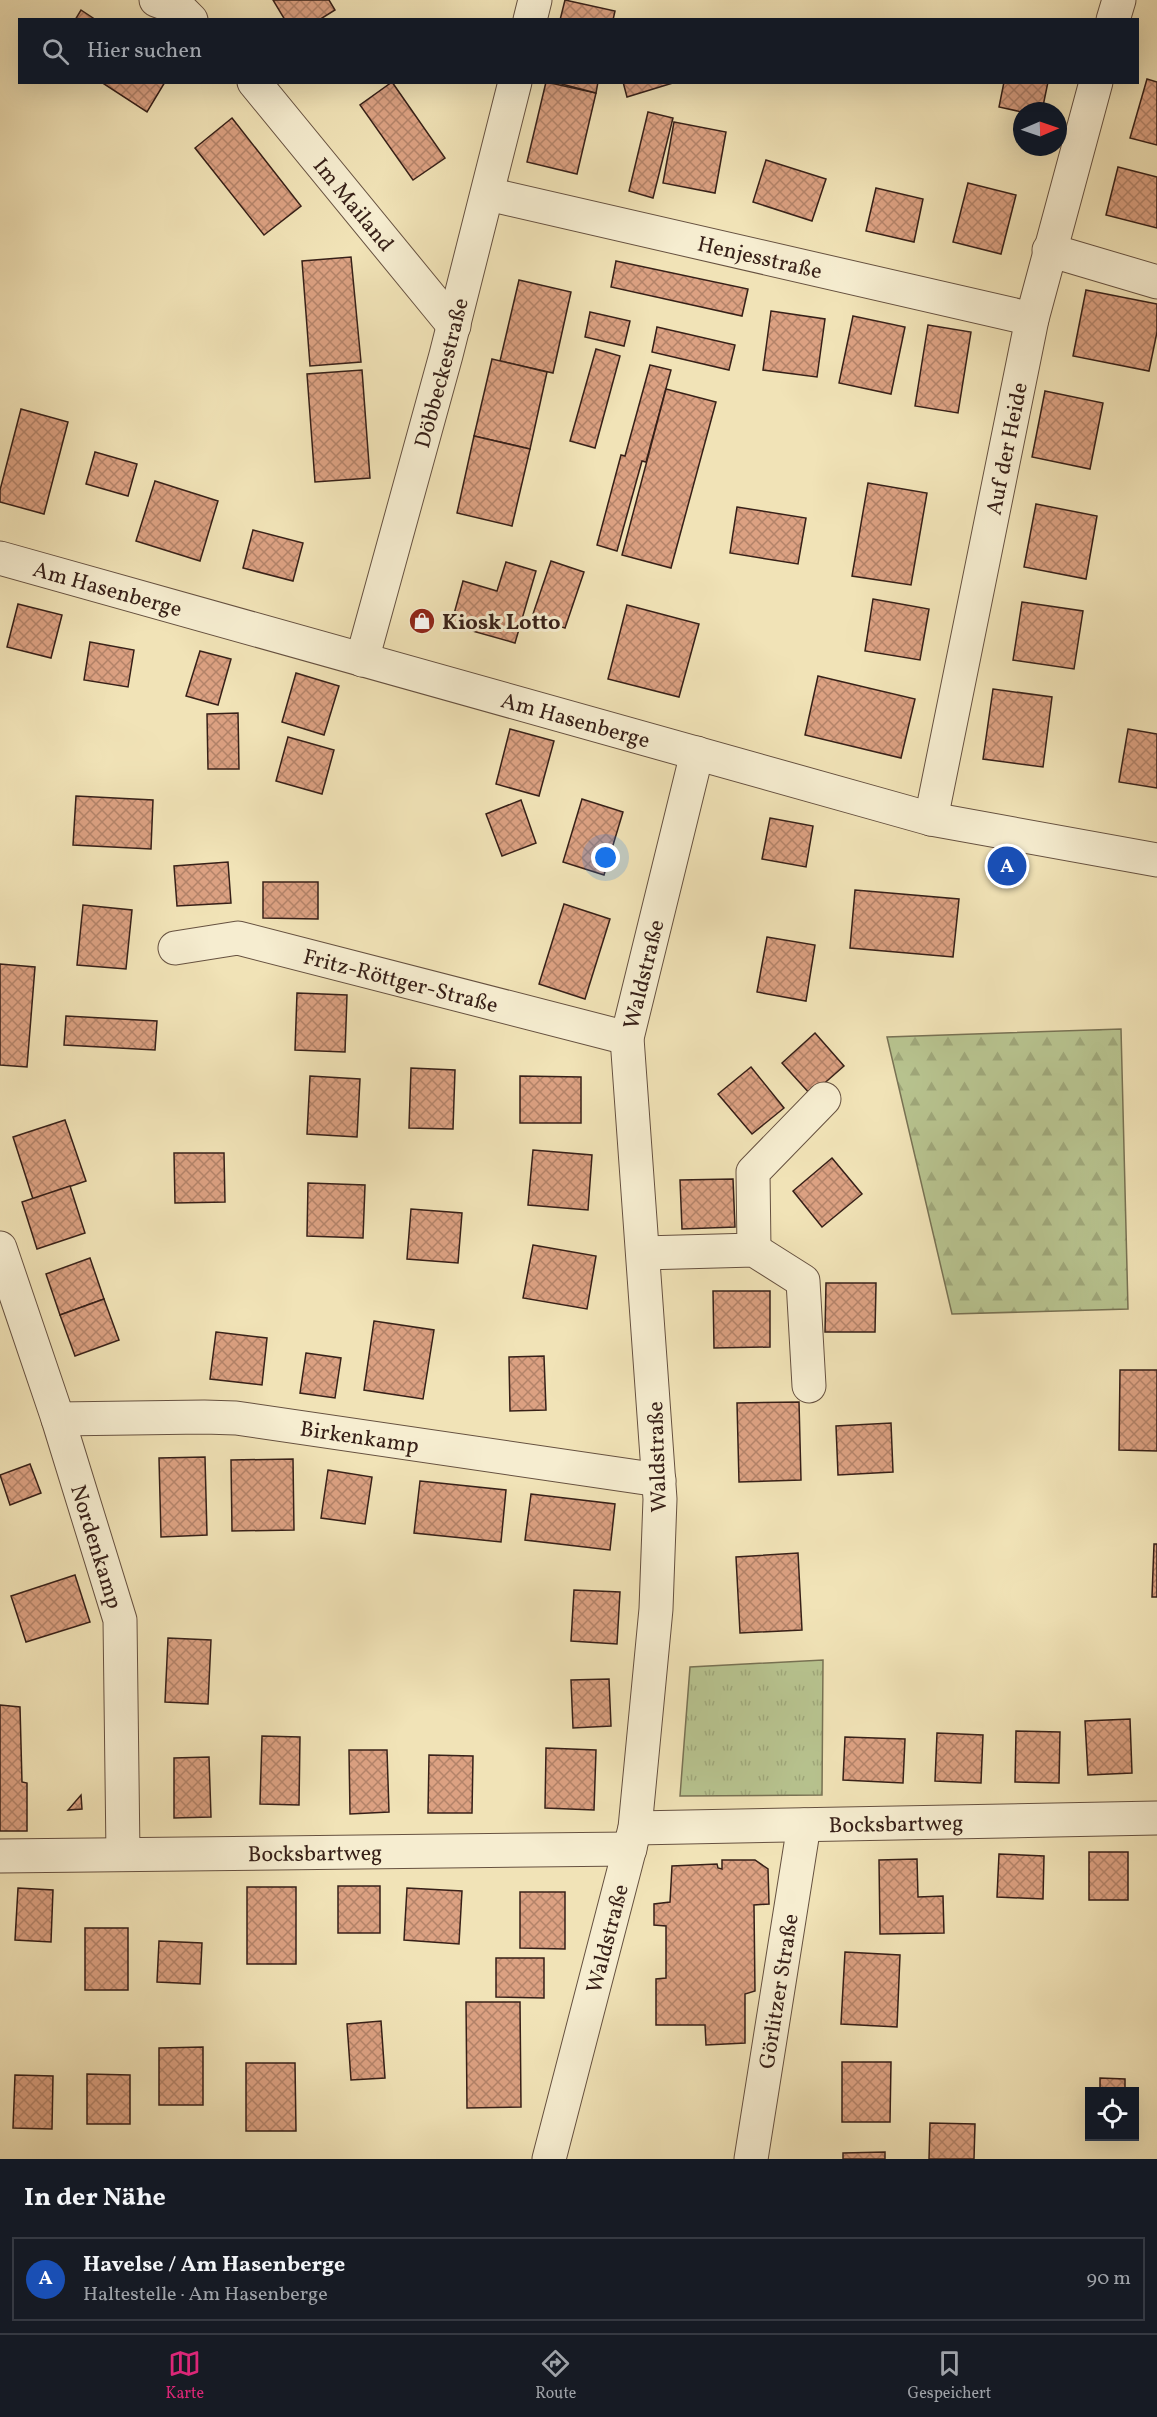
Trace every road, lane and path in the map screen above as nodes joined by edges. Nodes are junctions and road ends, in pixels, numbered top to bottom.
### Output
1 (535, 0) edge
2 (1119, 0) edge
3 (530, 18) edge
4 (1114, 18) edge
5 (256, 84) edge
6 (515, 84) edge
7 (1095, 84) edge
8 (488, 194) junction
9 (1049, 250) junction
10 (1157, 282) edge
11 (1032, 319) junction
12 (454, 326) junction
13 (0, 558) edge
14 (362, 660) junction
15 (697, 753) junction
16 (931, 819) junction
17 (1157, 860) edge
18 (175, 948) dead end
19 (627, 1038) junction
20 (824, 1099) dead end
21 (0, 1248) edge
22 (754, 1250) junction
23 (643, 1253) junction
24 (809, 1386) dead end
25 (58, 1419) junction
26 (659, 1480) junction
27 (1157, 1818) edge
28 (804, 1825) junction
29 (632, 1838) junction
30 (123, 1854) junction
31 (0, 1856) edge
32 (549, 2159) edge
33 (751, 2159) edge

1 - 3 street
2 - 4 street
5 - 12 street, Im Mailand
6 - 8 street, Döbbeckestraße
7 - 9 street, Auf der Heide
8 - 11 street, Henjesstraße
8 - 12 street, Döbbeckestraße
9 - 10 street
9 - 11 street, Auf der Heide
11 - 16 street, Auf der Heide
12 - 14 street, Döbbeckestraße
13 - 14 street, Am Hasenberge
14 - 15 street, Am Hasenberge
15 - 16 street, Am Hasenberge
15 - 19 street, Waldstraße
16 - 17 street, Am Hasenberge
18 - 19 street, Fritz-Röttger-Straße
19 - 23 street, Waldstraße
20 - 22 street
21 - 25 street, Nordenkamp
22 - 23 street
22 - 24 street
23 - 26 street, Waldstraße
25 - 26 street, Birkenkamp
25 - 30 street, Nordenkamp
26 - 29 street, Waldstraße
27 - 28 street, Bocksbartweg
28 - 29 street, Bocksbartweg
28 - 33 street, Görlitzer Straße
29 - 30 street, Bocksbartweg
29 - 32 street, Waldstraße
30 - 31 street, Bocksbartweg

